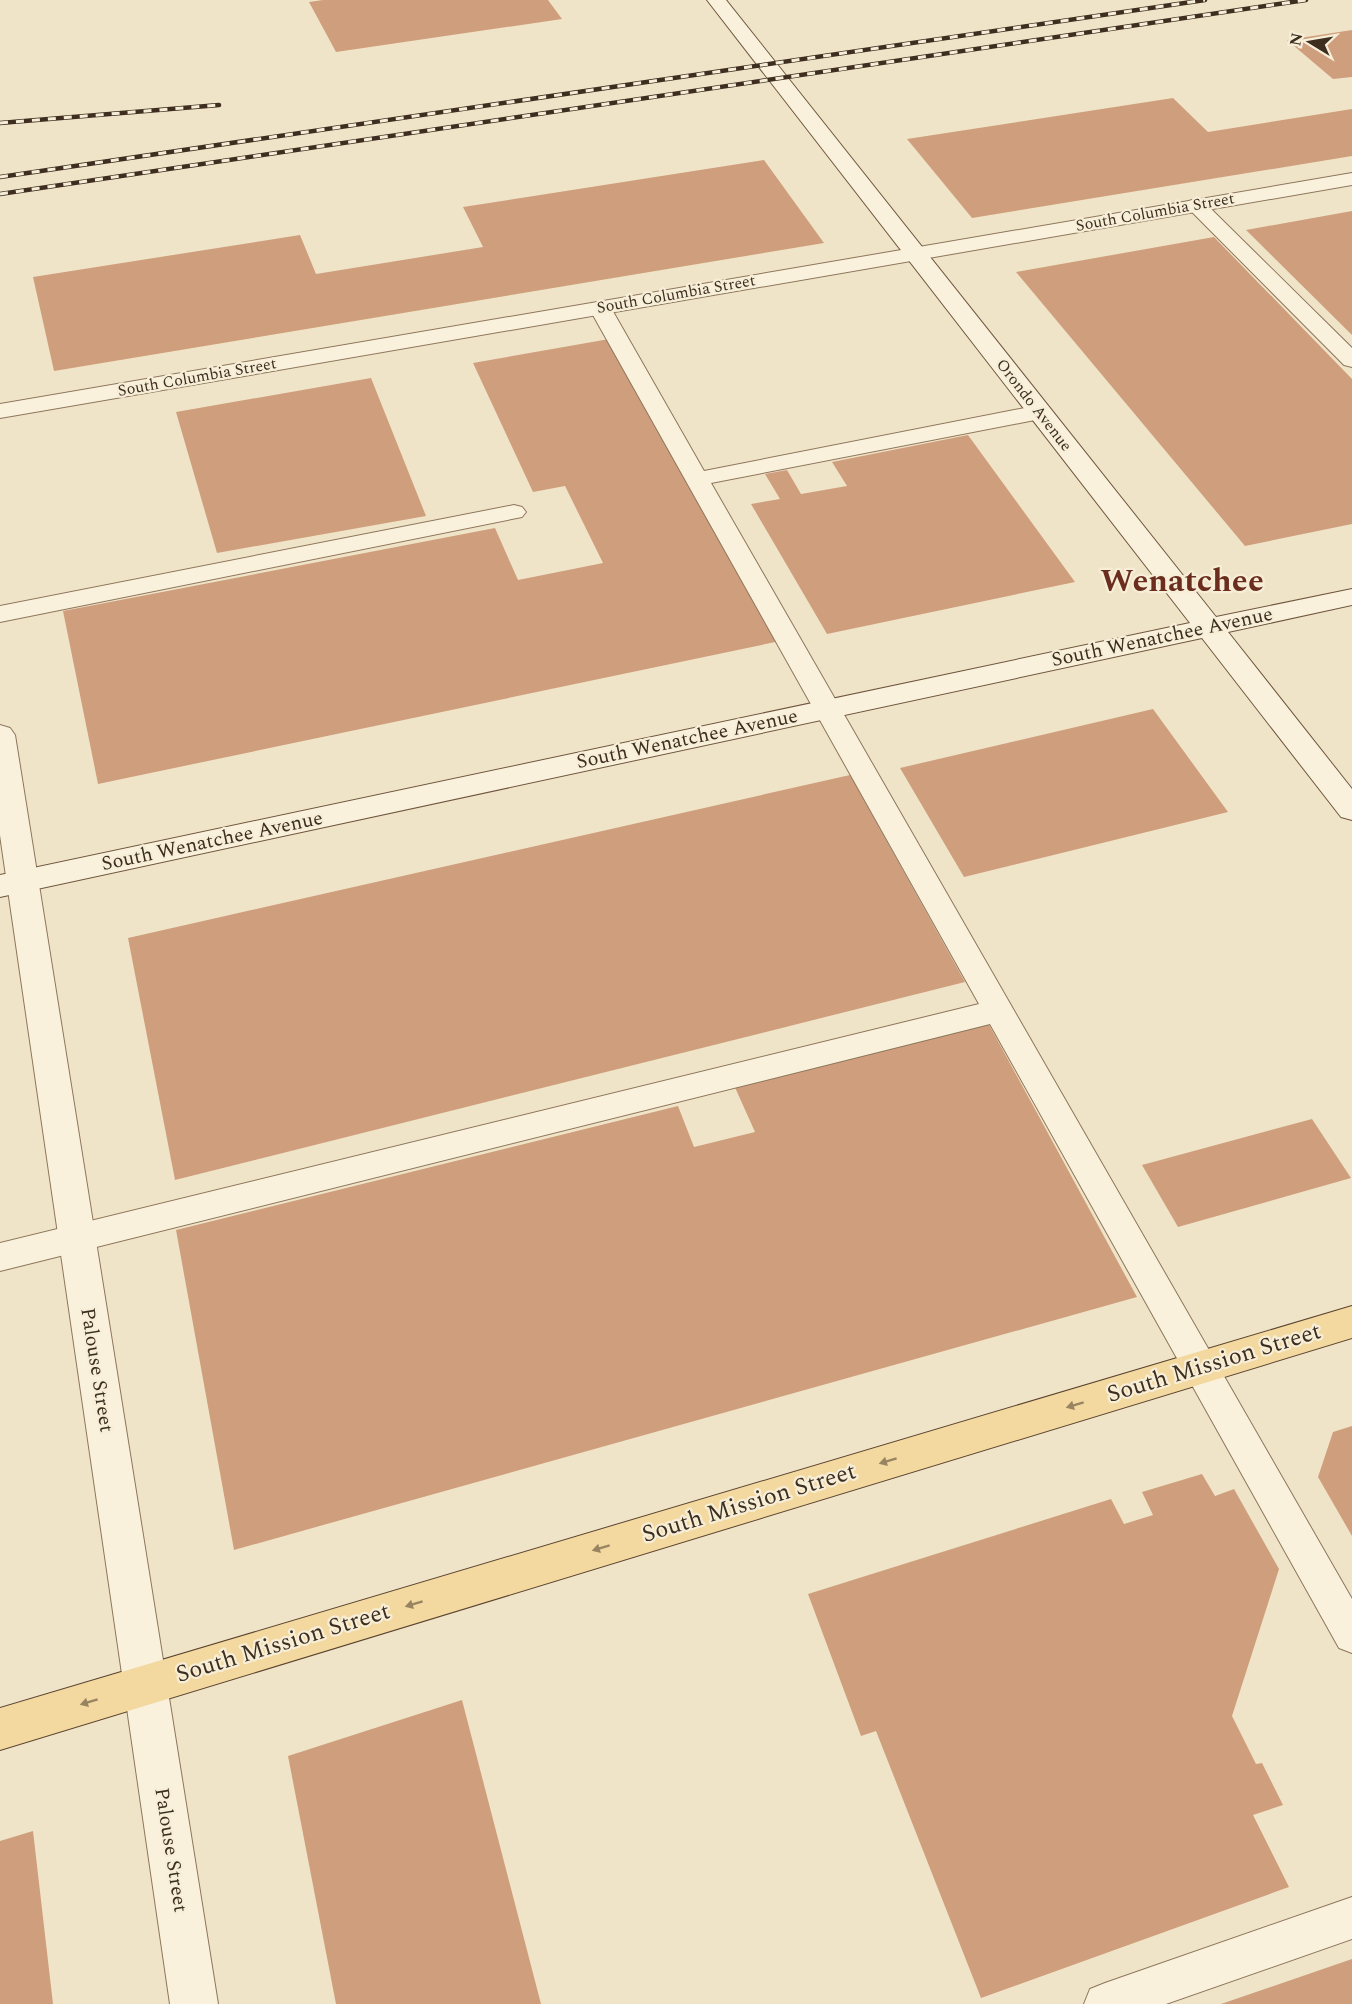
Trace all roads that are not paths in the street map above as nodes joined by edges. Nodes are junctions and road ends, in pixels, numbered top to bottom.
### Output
1 (716, 0) edge
2 (1352, 179) edge
3 (1196, 205) junction
4 (915, 253) junction
5 (600, 308) junction
6 (1352, 360) edge
7 (0, 411) edge
8 (1040, 412) junction
9 (697, 479) junction
10 (514, 513) dead end
11 (1352, 597) edge
12 (0, 614) edge
13 (1210, 627) junction
14 (827, 709) junction
15 (0, 735) edge
16 (1352, 810) edge
17 (11, 883) edge
18 (998, 1011) junction
19 (77, 1239) junction
20 (0, 1257) edge
21 (1352, 1322) edge
22 (1200, 1367) junction
23 (1352, 1635) edge
24 (145, 1685) junction
25 (0, 1729) edge
26 (1352, 1918) edge
27 (194, 2004) edge
28 (1105, 2004) edge

1 - 4 main road, Orondo Avenue
2 - 3 main road, South Columbia Street
3 - 4 main road, South Columbia Street
3 - 6 lane
4 - 5 main road, South Columbia Street
4 - 8 main road, Orondo Avenue
5 - 7 main road, South Columbia Street
5 - 9 lane
8 - 9 lane
8 - 13 main road, Orondo Avenue
9 - 14 lane
10 - 12 lane
11 - 13 main road, South Wenatchee Avenue
13 - 14 main road, South Wenatchee Avenue
13 - 16 main road, Orondo Avenue
14 - 17 main road, South Wenatchee Avenue
14 - 18 lane
15 - 17 main road, Palouse Street
17 - 19 main road, Palouse Street
18 - 19 lane
18 - 22 lane
19 - 20 lane
19 - 24 main road, Palouse Street
21 - 22 main road, South Mission Street
22 - 23 lane
22 -> 24 main road, South Mission Street
24 -> 25 main road, South Mission Street
24 - 27 main road, Palouse Street
26 - 28 lane

